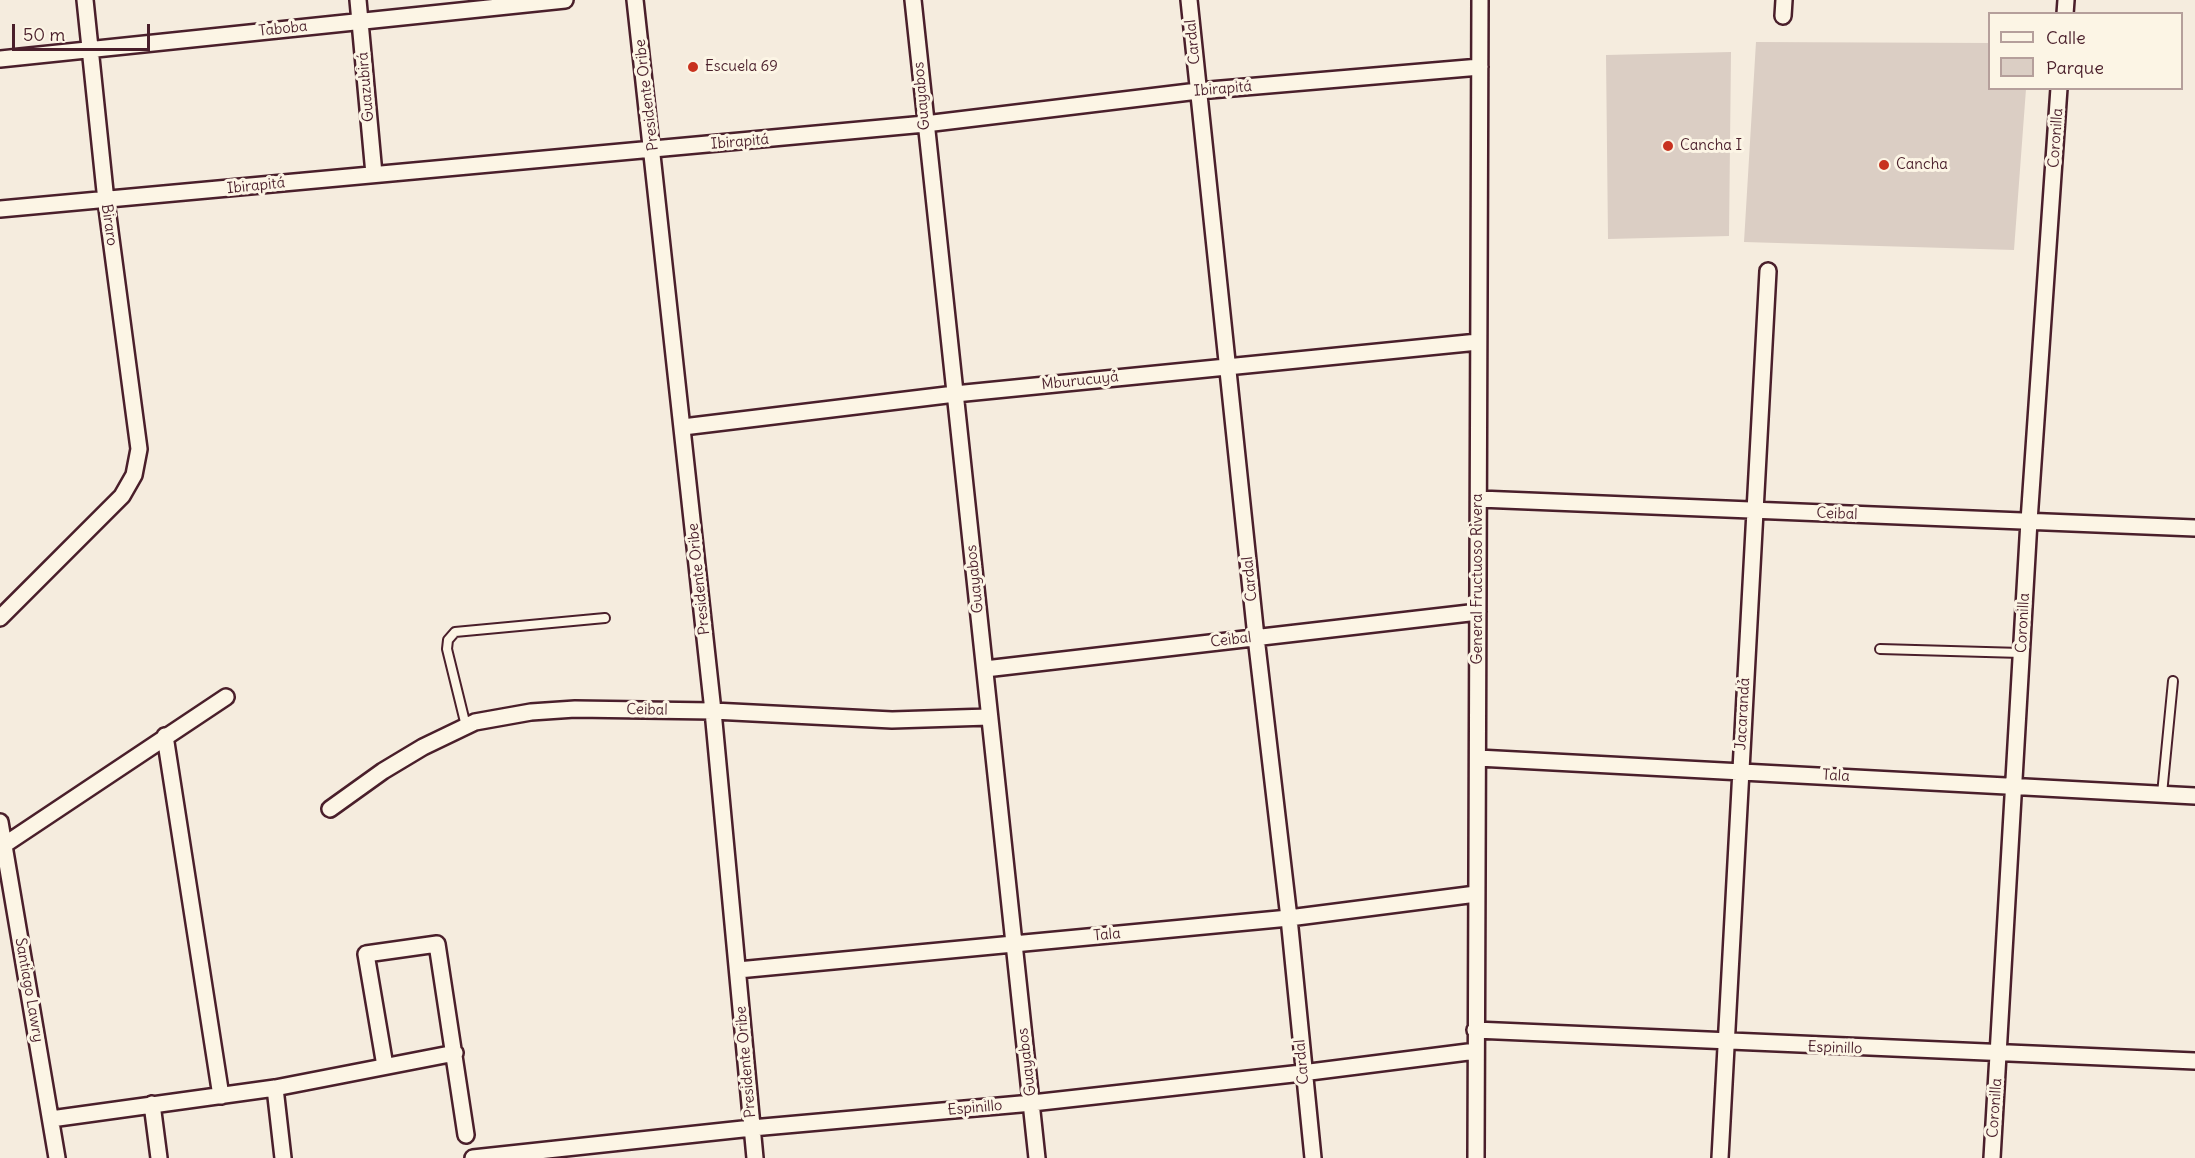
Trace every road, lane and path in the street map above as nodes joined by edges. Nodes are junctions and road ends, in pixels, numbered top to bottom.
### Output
1 (85, 0) edge
2 (358, 0) edge
3 (566, 0) edge
4 (635, 0) edge
5 (913, 0) edge
6 (1189, 0) edge
7 (1480, 0) edge
8 (1784, 0) edge
9 (1783, 16) dead end
10 (360, 21) junction
11 (90, 50) junction
12 (0, 59) edge
13 (1480, 67) junction
14 (2059, 90) edge
15 (1198, 91) junction
16 (925, 124) junction
17 (653, 150) junction
18 (374, 174) junction
19 (106, 201) junction
20 (0, 209) edge
21 (1768, 270) dead end
22 (1478, 342) junction
23 (1228, 366) junction
24 (955, 394) junction
25 (683, 427) junction
26 (1479, 499) junction
27 (1755, 511) junction
28 (2029, 520) junction
29 (2195, 528) edge
30 (1478, 612) junction
31 (0, 618) edge
32 (605, 618) dead end
33 (1256, 637) junction
34 (1880, 649) dead end
35 (2021, 653) junction
36 (985, 669) junction
37 (2173, 681) dead end
38 (226, 697) dead end
39 (713, 711) junction
40 (989, 717) junction
41 (466, 726) junction
42 (165, 736) junction
43 (1478, 759) junction
44 (1740, 771) junction
45 (2013, 787) junction
46 (2162, 794) junction
47 (2195, 796) edge
48 (330, 808) dead end
49 (0, 822) edge
50 (4, 844) junction
51 (1476, 894) junction
52 (1289, 918) junction
53 (1013, 944) junction
54 (738, 970) junction
55 (1475, 1030) junction
56 (1727, 1043) junction
57 (1476, 1050) junction
58 (455, 1053) junction
59 (1998, 1054) junction
60 (2195, 1061) edge
61 (386, 1066) junction
62 (1302, 1073) junction
63 (274, 1088) junction
64 (221, 1096) junction
65 (1032, 1103) junction
66 (152, 1104) junction
67 (51, 1119) junction
68 (752, 1128) junction
69 (466, 1135) dead end
70 (57, 1158) edge
71 (159, 1158) edge
72 (283, 1158) edge
73 (480, 1158) edge
74 (755, 1158) edge
75 (1037, 1158) edge
76 (1313, 1158) edge
77 (1476, 1158) edge
78 (1720, 1158) edge
79 (1992, 1158) edge

1 - 11 street, Biraro
2 - 10 street, Guazubirá
3 - 10 street, Taboba
4 - 17 street, Presidente Oribe
5 - 16 street, Guayabos
6 - 15 street, Cardal
7 - 13 street, General Fructuoso Rivera
8 - 9 street
10 - 11 street, Taboba
10 - 18 street, Guazubirá
11 - 12 street, Taboba
11 - 19 street, Biraro
13 - 15 street, Ibirapitá
13 - 22 street, General Fructuoso Rivera
14 - 28 street, Coronilla
15 - 16 street, Ibirapitá
15 - 23 street, Cardal
16 - 17 street, Ibirapitá
16 - 24 street, Guayabos
17 - 18 street, Ibirapitá
17 - 25 street, Presidente Oribe
18 - 19 street, Ibirapitá
19 - 20 street, Ibirapitá
19 - 31 street, Biraro
21 - 27 street, Jacarandá
22 - 23 street, Mburucuyá
22 - 26 street, General Fructuoso Rivera
23 - 24 street, Mburucuyá
23 - 33 street, Cardal
24 - 25 street, Mburucuyá
24 - 36 street, Guayabos
25 - 39 street, Presidente Oribe
26 - 27 street, Ceibal
26 - 30 street, General Fructuoso Rivera
27 - 28 street, Ceibal
27 - 44 street, Jacarandá
28 - 29 street, Ceibal
28 - 35 street, Coronilla
30 - 33 street, Ceibal
30 - 43 street, General Fructuoso Rivera
32 - 41 lane
33 - 36 street, Ceibal
33 - 52 street, Cardal
34 - 35 lane
35 - 45 street, Coronilla
36 - 40 street, Guayabos
37 - 46 lane
38 - 42 street
39 - 40 street, Ceibal
39 - 41 street, Ceibal
39 - 54 street, Presidente Oribe
40 - 53 street, Guayabos
41 - 48 street, Ceibal
42 - 50 street
42 - 64 street
43 - 44 street, Tala
43 - 51 street, General Fructuoso Rivera
44 - 45 street, Tala
44 - 56 street, Jacarandá
45 - 46 street, Tala
45 - 59 street, Coronilla
46 - 47 street, Tala
49 - 50 street, Santiago Lawry
50 - 67 street, Santiago Lawry
51 - 52 street, Tala
51 - 55 street, General Fructuoso Rivera
52 - 53 street, Tala
52 - 62 street, Cardal
53 - 54 street, Tala
53 - 65 street, Guayabos
54 - 68 street, Presidente Oribe
55 - 56 street, Espinillo
55 - 57 street, General Fructuoso Rivera
56 - 59 street, Espinillo
56 - 78 street, Jacarandá
57 - 62 street, Espinillo
57 - 77 street, General Fructuoso Rivera
58 - 61 street
58 - 61 street
58 - 69 street
59 - 60 street, Espinillo
59 - 79 street, Coronilla
61 - 63 street
62 - 65 street, Espinillo
62 - 76 street, Cardal
63 - 64 street
63 - 72 street
64 - 66 street
65 - 68 street, Espinillo
65 - 75 street, Guayabos
66 - 67 street
66 - 71 street
67 - 70 street, Santiago Lawry
68 - 73 street, Espinillo
68 - 74 street, Presidente Oribe

